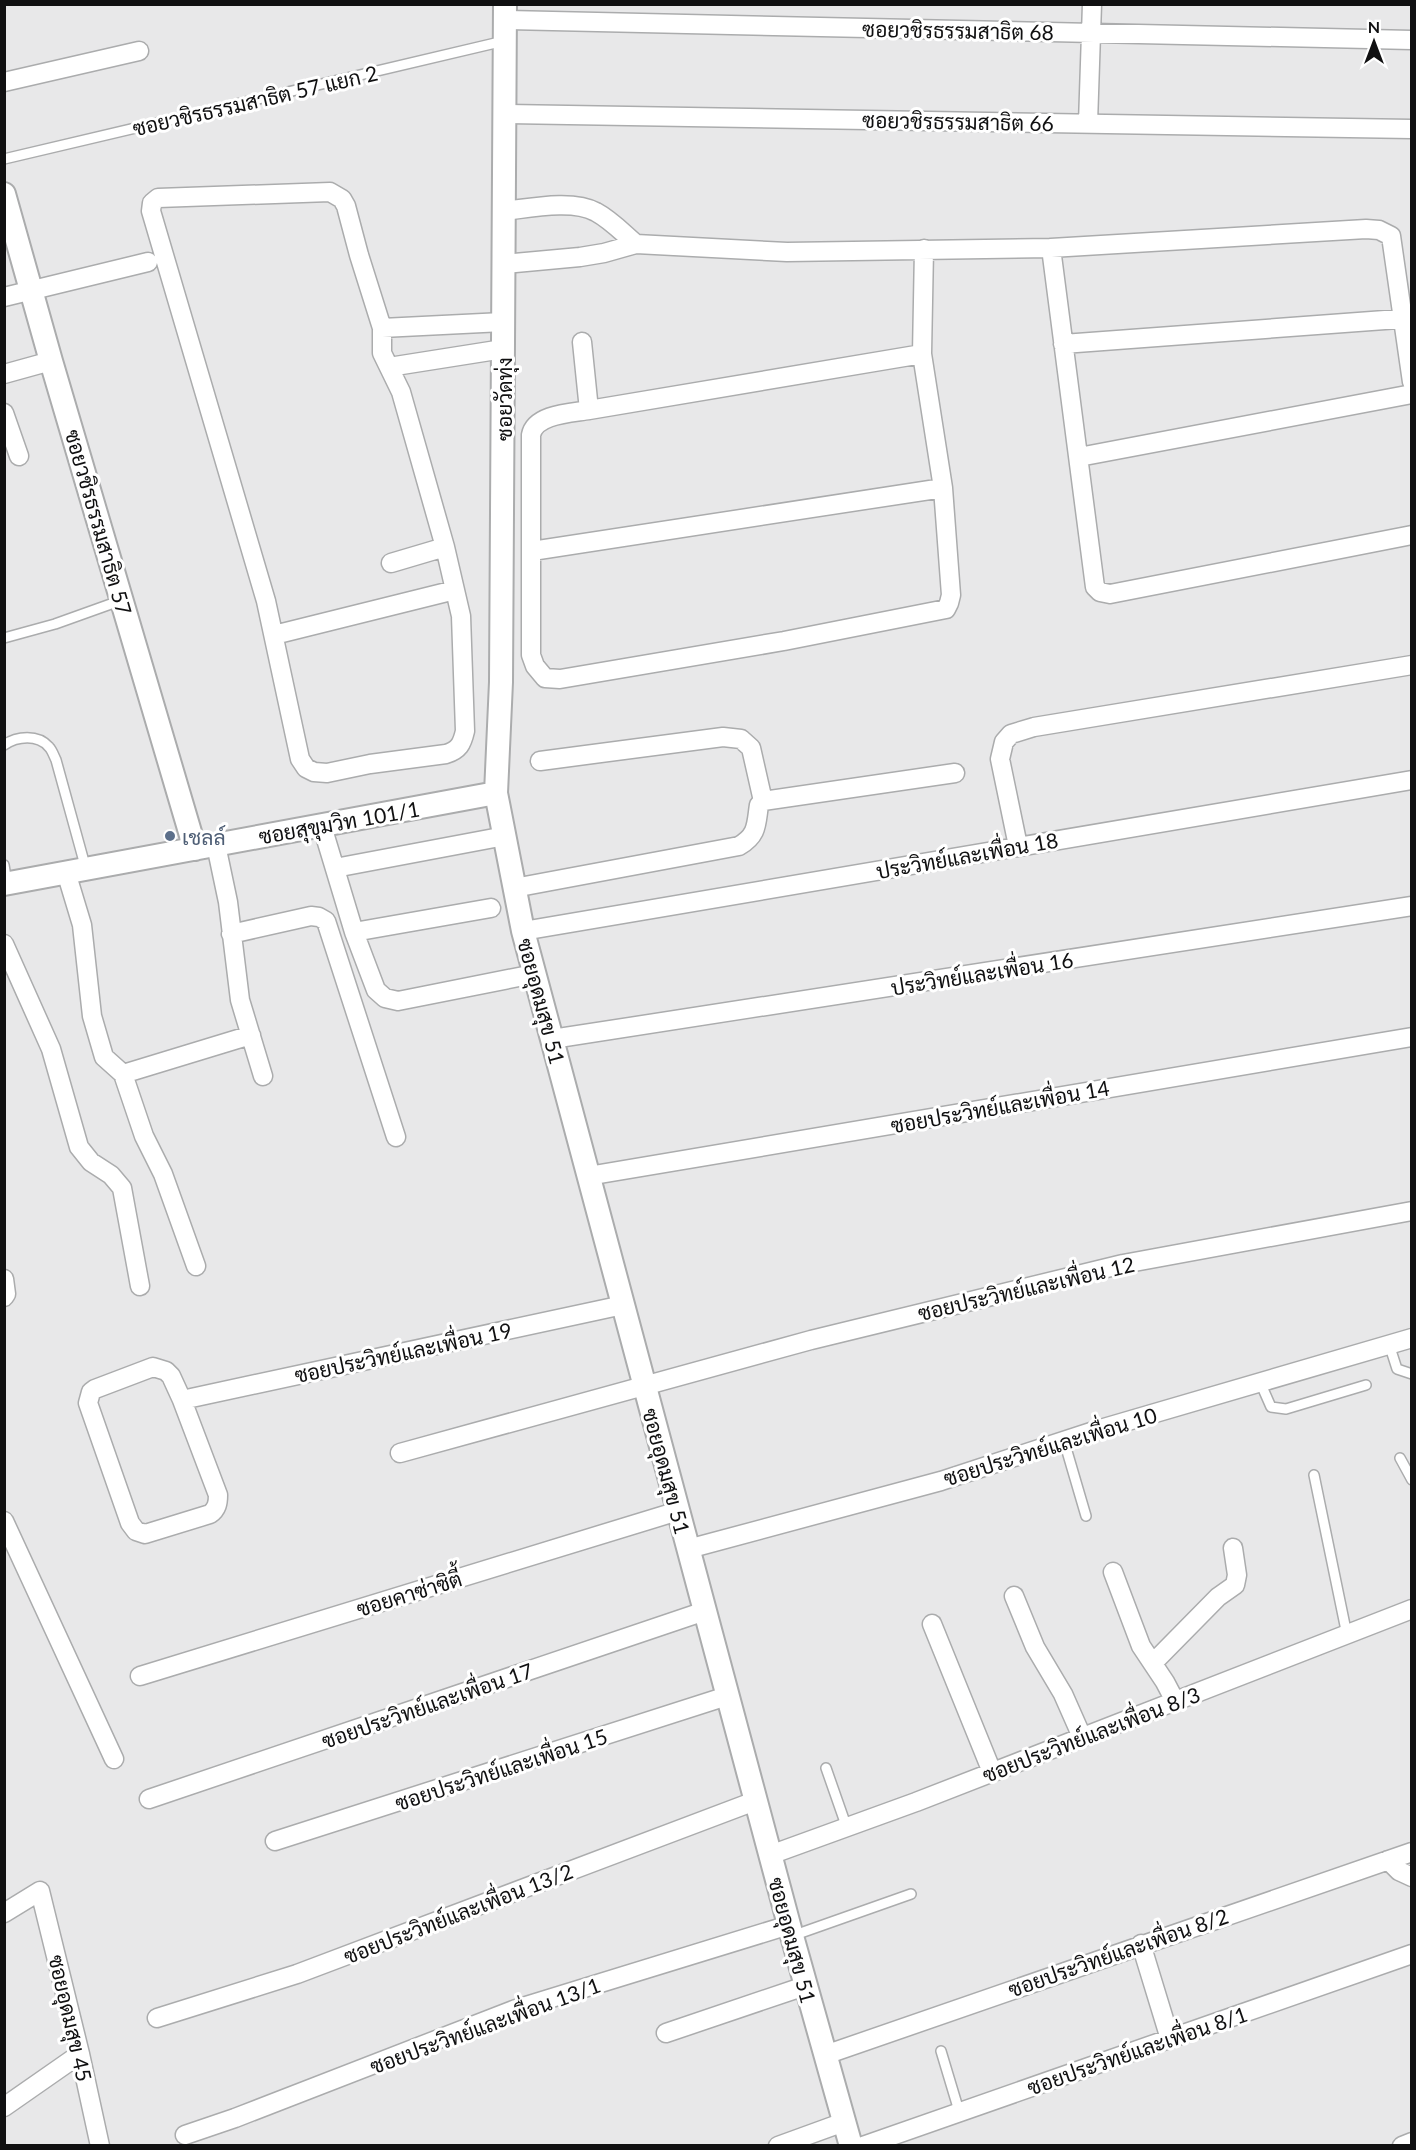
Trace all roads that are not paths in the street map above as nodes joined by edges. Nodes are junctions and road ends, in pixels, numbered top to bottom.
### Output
1 (1092, 4) edge
2 (505, 22) edge
3 (1091, 33) junction
4 (1412, 40) edge
5 (139, 51) dead end
6 (4, 82) edge
7 (504, 114) junction
8 (1088, 123) junction
9 (1412, 129) edge
10 (4, 159) edge
11 (4, 194) edge
12 (504, 211) junction
13 (636, 244) junction
14 (1051, 248) junction
15 (924, 249) junction
16 (148, 262) dead end
17 (504, 264) junction
18 (32, 291) junction
19 (4, 297) edge
20 (1407, 319) edge
21 (503, 322) junction
22 (382, 328) junction
23 (582, 342) dead end
24 (1063, 344) junction
25 (503, 349) junction
26 (922, 354) junction
27 (51, 361) junction
28 (389, 366) junction
29 (4, 374) edge
30 (1412, 382) edge
31 (1412, 393) edge
32 (590, 410) junction
33 (4, 413) edge
34 (19, 456) dead end
35 (1078, 457) junction
36 (943, 488) junction
37 (1412, 535) edge
38 (445, 547) junction
39 (532, 551) junction
40 (391, 563) dead end
41 (455, 590) junction
42 (122, 600) junction
43 (274, 635) junction
44 (4, 638) edge
45 (1412, 665) edge
46 (4, 745) edge
47 (540, 761) dead end
48 (955, 773) dead end
49 (1412, 780) edge
50 (496, 793) junction
51 (763, 801) junction
52 (322, 826) junction
53 (505, 836) junction
54 (1018, 846) junction
55 (205, 847) junction
56 (335, 868) junction
57 (76, 871) junction
58 (5, 878) edge
59 (514, 888) junction
60 (1412, 906) edge
61 (491, 908) dead end
62 (354, 932) junction
63 (523, 932) junction
64 (231, 934) junction
65 (4, 944) edge
66 (534, 974) junction
67 (251, 1035) junction
68 (1412, 1037) edge
69 (552, 1040) junction
70 (123, 1074) junction
71 (263, 1076) dead end
72 (396, 1137) dead end
73 (588, 1176) junction
74 (1412, 1211) edge
75 (196, 1266) dead end
76 (4, 1279) edge
77 (140, 1286) dead end
78 (4, 1297) edge
79 (623, 1305) junction
80 (1412, 1338) edge
81 (1389, 1344) junction
82 (1411, 1376) edge
83 (1260, 1382) junction
84 (1366, 1385) dead end
85 (645, 1387) junction
86 (183, 1400) junction
87 (1064, 1441) junction
88 (400, 1453) dead end
89 (1400, 1458) dead end
90 (1314, 1475) dead end
91 (1412, 1480) edge
92 (678, 1511) junction
93 (1086, 1516) dead end
94 (4, 1521) edge
95 (1233, 1548) dead end
96 (688, 1549) junction
97 (1113, 1572) dead end
98 (1014, 1596) dead end
99 (1412, 1609) edge
100 (705, 1611) junction
101 (932, 1624) dead end
102 (1347, 1635) junction
103 (1153, 1664) junction
104 (140, 1676) dead end
105 (727, 1696) junction
106 (1175, 1701) junction
107 (1082, 1737) junction
108 (114, 1760) dead end
109 (825, 1768) dead end
110 (992, 1772) junction
111 (149, 1799) dead end
112 (755, 1801) junction
113 (847, 1827) junction
114 (275, 1841) dead end
115 (1412, 1852) edge
116 (770, 1855) junction
117 (1388, 1860) junction
118 (1412, 1877) edge
119 (911, 1894) dead end
120 (4, 1913) edge
121 (790, 1931) junction
122 (1141, 1944) junction
123 (1412, 1954) edge
124 (805, 1986) junction
125 (157, 2018) dead end
126 (666, 2033) dead end
127 (1170, 2039) junction
128 (941, 2051) dead end
129 (80, 2054) junction
130 (825, 2055) junction
131 (4, 2107) edge
132 (958, 2111) junction
133 (844, 2122) junction
134 (185, 2135) dead end
135 (1412, 2142) edge
136 (100, 2145) edge
137 (778, 2145) edge
138 (851, 2145) edge
139 (863, 2145) edge
140 (1402, 2145) edge

1 - 3 street
2 - 3 street, ซอยวชิรธรรมสาธิต 68
2 - 7 street, ซอยวัดทุ่ง
2 - 10 lane, ซอยวชิรธรรมสาธิต 57 แยก 2
3 - 4 street, ซอยวชิรธรรมสาธิต 68
3 - 8 street
5 - 6 street
7 - 8 street, ซอยวชิรธรรมสาธิต 66
7 - 12 street, ซอยวัดทุ่ง
8 - 9 street, ซอยวชิรธรรมสาธิต 66
11 - 18 street, ซอยวชิรธรรมสาธิต 57
12 - 13 street
12 - 17 street, ซอยวัดทุ่ง
13 - 15 street
13 - 17 street
14 - 15 street
14 - 20 street
14 - 24 street
15 - 26 street
16 - 18 street
17 - 21 street, ซอยวัดทุ่ง
18 - 19 street
18 - 27 street, ซอยวชิรธรรมสาธิต 57
20 - 24 street
20 - 30 street
21 - 22 street
21 - 25 street, ซอยวัดทุ่ง
22 - 28 street
22 - 43 street
23 - 32 street
24 - 35 street
25 - 28 street
25 - 50 street, ซอยวัดทุ่ง
26 - 32 street
26 - 36 street
27 - 29 street
27 - 42 street, ซอยวชิรธรรมสาธิต 57
28 - 38 street
31 - 35 street
32 - 39 street
33 - 34 street
35 - 37 street
36 - 39 street
36 - 39 street
38 - 40 street
38 - 41 street
41 - 43 street
41 - 43 street
42 - 44 lane
42 - 55 street, ซอยวชิรธรรมสาธิต 57
45 - 54 street
46 - 57 lane
47 - 51 street
48 - 51 street
49 - 54 street, ประวิทย์และเพื่อน 18
50 - 52 street, ซอยสุขุมวิท 101/1
50 - 53 street, ซอยอุดมสุข 51
51 - 59 street
52 - 55 street, ซอยสุขุมวิท 101/1
52 - 56 street
53 - 56 street
53 - 59 street, ซอยอุดมสุข 51
54 - 63 street, ประวิทย์และเพื่อน 18
55 - 57 street, ซอยสุขุมวิท 101/1
55 - 64 street
56 - 62 street
57 - 58 street, ซอยสุขุมวิท 101/1
57 - 70 street
59 - 63 street, ซอยอุดมสุข 51
60 - 69 street, ประวิทย์และเพื่อน 16
61 - 62 street
62 - 66 street
63 - 66 street, ซอยอุดมสุข 51
64 - 67 street
64 - 72 street
65 - 77 street
66 - 69 street, ซอยอุดมสุข 51
67 - 70 street
67 - 71 street
68 - 73 street, ซอยประวิทย์และเพื่อน 14
69 - 73 street, ซอยอุดมสุข 51
70 - 75 street
73 - 79 street, ซอยอุดมสุข 51
74 - 85 street, ซอยประวิทย์และเพื่อน 12
76 - 78 street
79 - 85 street, ซอยอุดมสุข 51
79 - 86 street, ซอยประวิทย์และเพื่อน 19
80 - 81 street, ซอยประวิทย์และเพื่อน 10
81 - 82 lane
81 - 83 street, ซอยประวิทย์และเพื่อน 10
83 - 84 lane
83 - 87 street, ซอยประวิทย์และเพื่อน 10
85 - 88 street, ซอยประวิทย์และเพื่อน 12
85 - 92 street, ซอยอุดมสุข 51
86 - 86 street
87 - 93 lane
87 - 96 street, ซอยประวิทย์และเพื่อน 10
89 - 91 lane
90 - 102 lane
92 - 96 street, ซอยอุดมสุข 51
92 - 104 street, ซอยคาซ่าซิตี้
94 - 108 street
95 - 103 street
96 - 100 street, ซอยอุดมสุข 51
97 - 103 street
98 - 107 street
99 - 102 street, ซอยประวิทย์และเพื่อน 8/3
100 - 105 street, ซอยอุดมสุข 51
100 - 111 street, ซอยประวิทย์และเพื่อน 17
101 - 110 street
102 - 106 street, ซอยประวิทย์และเพื่อน 8/3
103 - 106 street
105 - 112 street, ซอยอุดมสุข 51
105 - 114 street, ซอยประวิทย์และเพื่อน 15
106 - 107 street, ซอยประวิทย์และเพื่อน 8/3
107 - 110 street, ซอยประวิทย์และเพื่อน 8/3
109 - 113 lane
110 - 113 street, ซอยประวิทย์และเพื่อน 8/3
112 - 116 street, ซอยอุดมสุข 51
112 - 125 street, ซอยประวิทย์และเพื่อน 13/2
113 - 116 street, ซอยประวิทย์และเพื่อน 8/3
115 - 117 street, ซอยประวิทย์และเพื่อน 8/2
116 - 121 street, ซอยอุดมสุข 51
117 - 118 street
117 - 122 street, ซอยประวิทย์และเพื่อน 8/2
119 - 121 lane
120 - 129 street, ซอยอุดมสุข 45
121 - 124 street, ซอยอุดมสุข 51
121 - 134 street, ซอยประวิทย์และเพื่อน 13/1
122 - 127 street
122 - 130 street, ซอยประวิทย์และเพื่อน 8/2
123 - 127 street, ซอยประวิทย์และเพื่อน 8/1
124 - 126 street
124 - 130 street, ซอยอุดมสุข 51
127 - 132 street, ซอยประวิทย์และเพื่อน 8/1
128 - 132 lane
129 - 131 street
129 - 136 street, ซอยอุดมสุข 45
130 - 133 street, ซอยอุดมสุข 51
132 - 139 street, ซอยประวิทย์และเพื่อน 8/1
133 - 137 street
133 - 138 street, ซอยอุดมสุข 51
135 - 140 street

